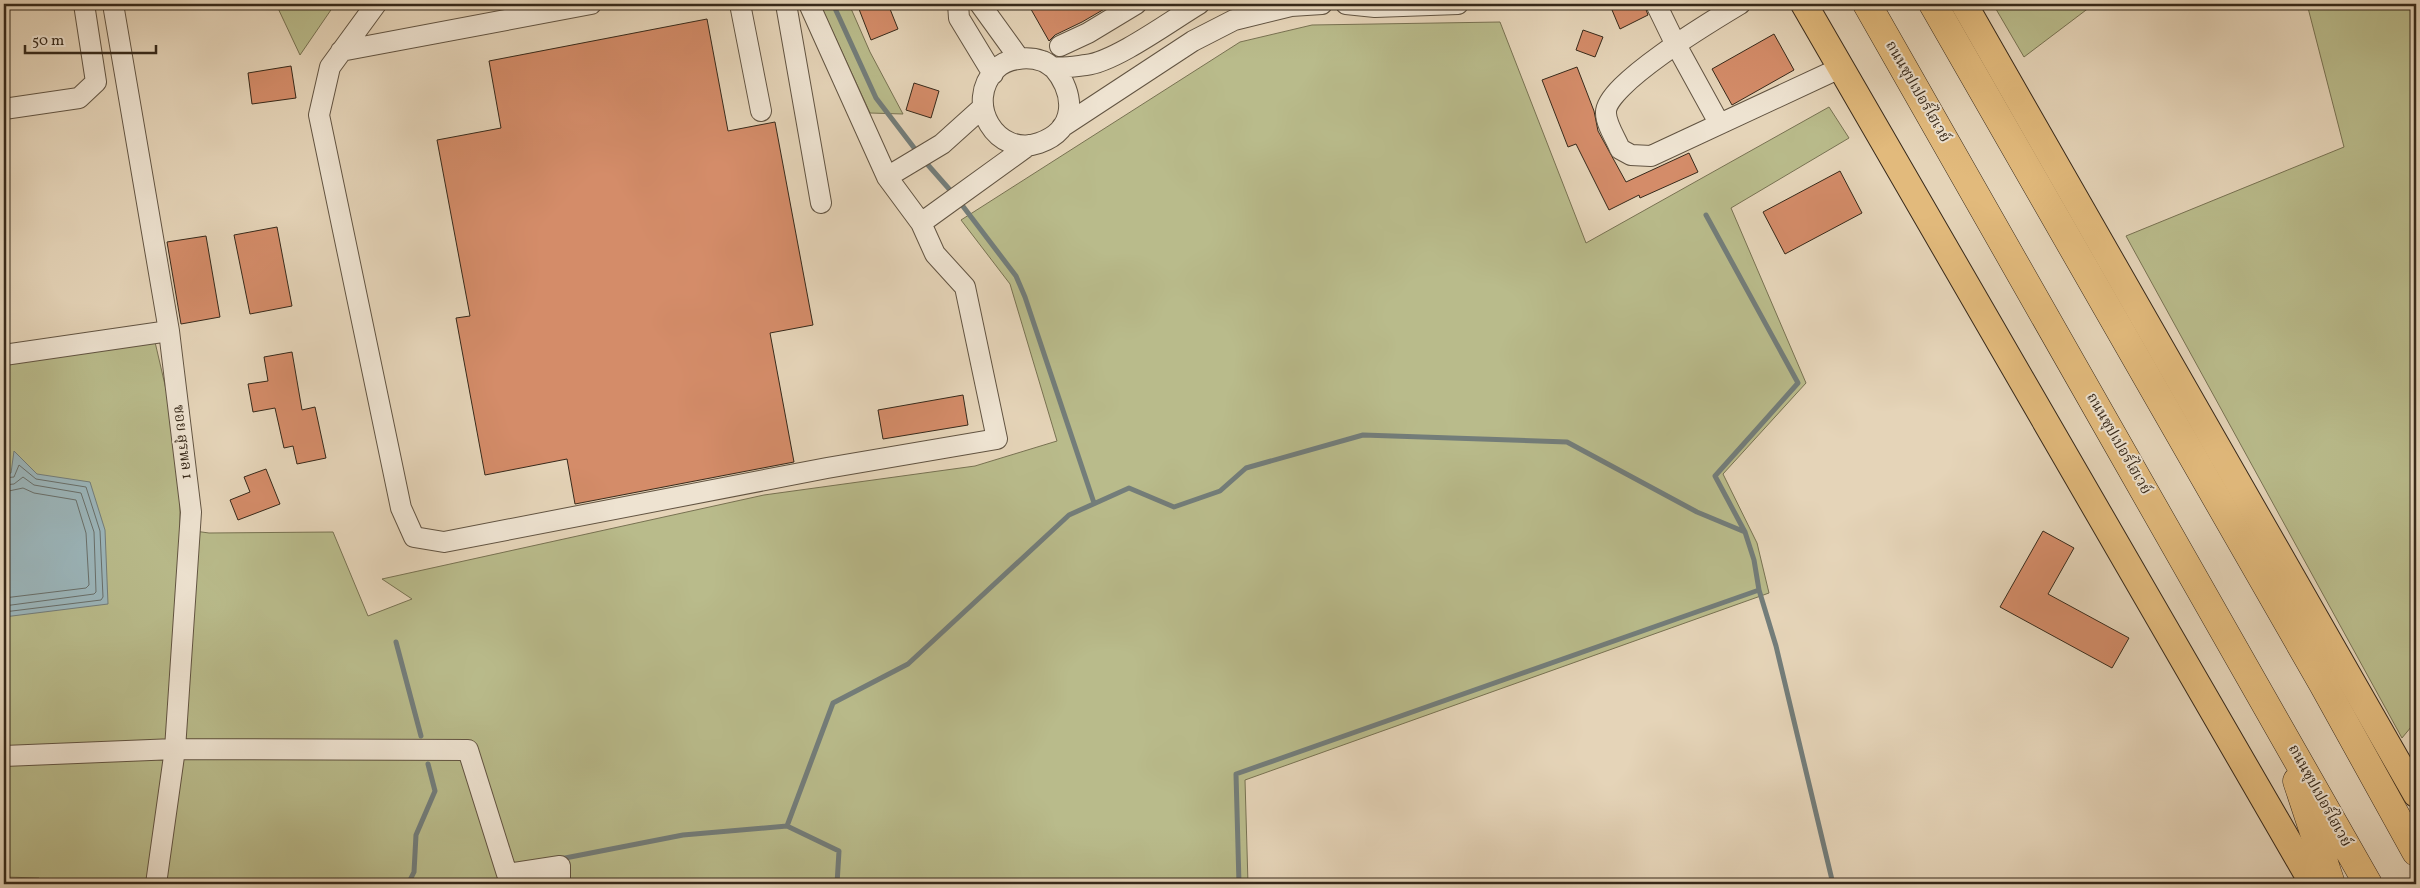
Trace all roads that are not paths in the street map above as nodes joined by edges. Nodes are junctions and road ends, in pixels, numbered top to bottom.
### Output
1 (84, 4) edge
2 (112, 4) edge
3 (376, 4) edge
4 (591, 4) edge
5 (740, 4) edge
6 (786, 4) edge
7 (809, 4) edge
8 (958, 4) edge
9 (980, 4) edge
10 (1136, 4) edge
11 (1199, 4) edge
12 (1322, 4) edge
13 (1346, 4) edge
14 (1458, 4) edge
15 (1656, 4) edge
16 (1740, 4) edge
17 (1804, 4) edge
18 (1867, 4) edge
19 (1933, 4) edge
20 (1964, 4) edge
21 (1675, 43) junction
22 (1060, 46) dead end
23 (341, 51) junction
24 (1019, 58) junction
25 (1053, 67) junction
26 (1840, 68) junction
27 (993, 74) junction
28 (982, 108) junction
29 (4, 109) edge
30 (761, 111) dead end
31 (1719, 123) junction
32 (1062, 127) junction
33 (1029, 145) junction
34 (887, 177) junction
35 (821, 203) dead end
36 (921, 223) junction
37 (169, 330) junction
38 (4, 355) edge
39 (2323, 684) junction
40 (2276, 721) junction
41 (175, 749) junction
42 (4, 756) edge
43 (2416, 794) edge
44 (2416, 818) edge
45 (2416, 852) edge
46 (156, 884) edge
47 (560, 884) edge
48 (2313, 884) edge
49 (2331, 884) edge
50 (2368, 884) edge

1 - 29 street
2 - 37 street, ซอย สุรพล 1
3 - 23 street
4 - 23 street
5 - 30 street
6 - 35 street
7 - 34 street
8 - 27 street
9 - 24 street
10 - 22 street
11 - 25 street
12 - 32 street
13 - 14 street
15 - 21 street
16 - 21 street
17 - 26 main road
18 - 40 highway, ถนนซุปเปอร์ไฮเวย์
19 - 39 highway
20 - 43 main road
21 - 31 street
21 - 31 street
23 - 36 street
24 - 25 street
24 - 27 street
25 - 32 street
26 - 31 street
26 - 48 main road
27 - 28 street
28 - 33 street
28 - 34 street
32 - 33 street
33 - 36 street
34 - 36 street
37 - 38 street
37 - 41 street, ซอย สุรพล 1
39 - 44 highway
39 - 45 highway
40 - 49 highway
40 - 50 highway, ถนนซุปเปอร์ไฮเวย์
41 - 42 street
41 - 46 street, ซอย สุรพล 1
41 - 47 street

